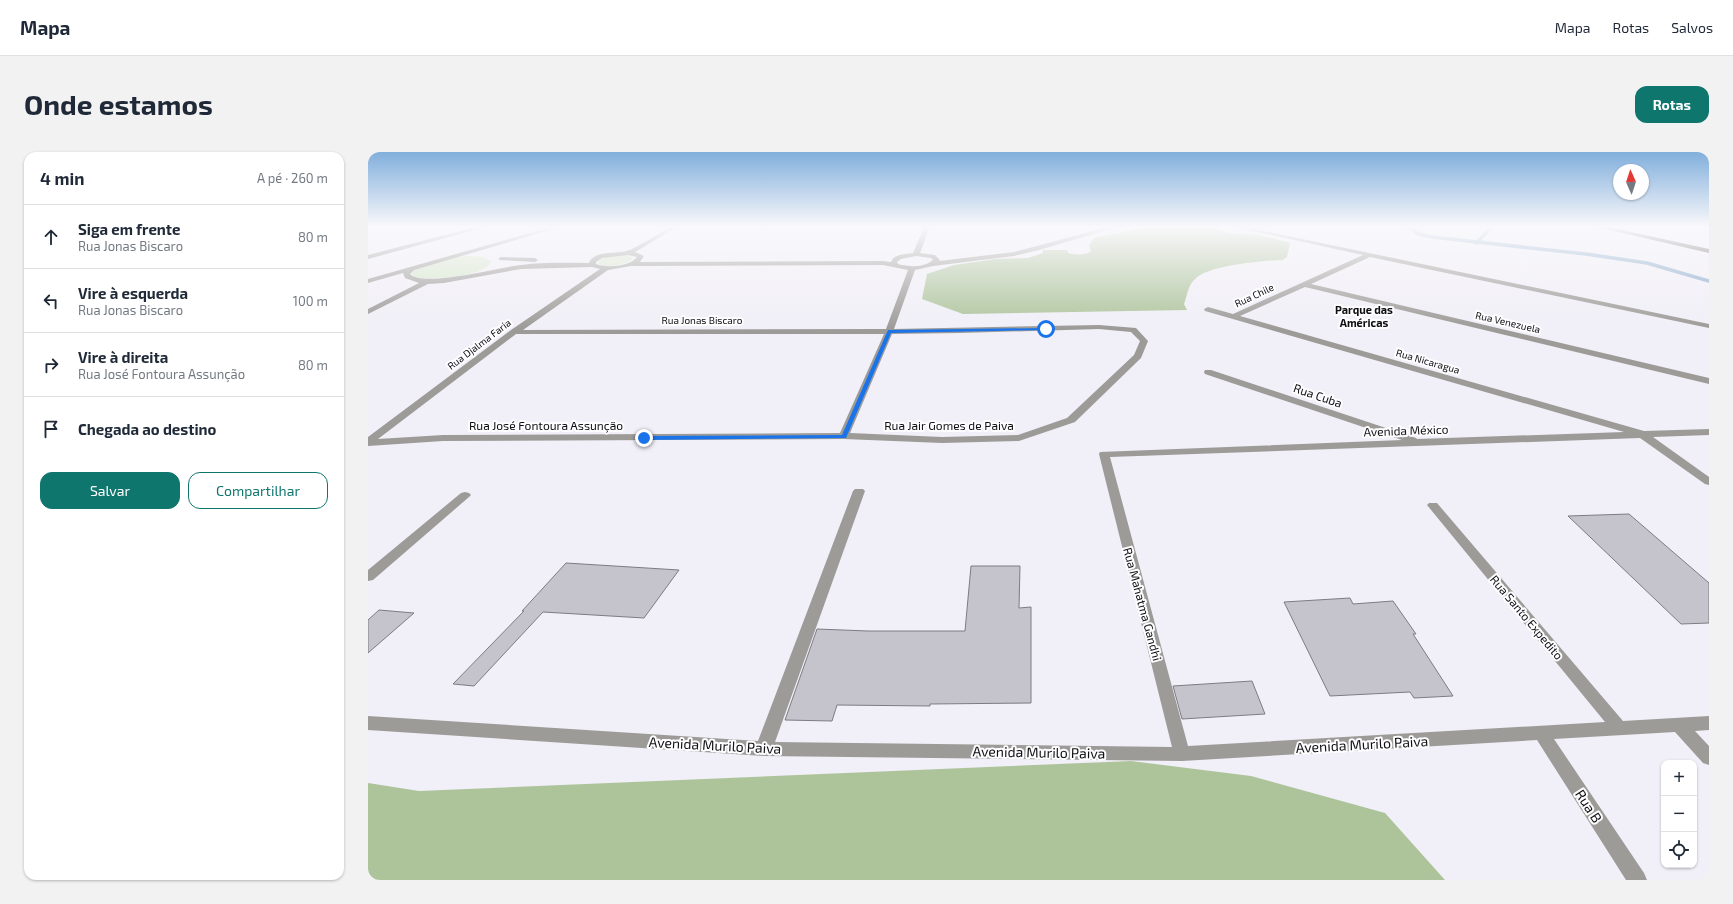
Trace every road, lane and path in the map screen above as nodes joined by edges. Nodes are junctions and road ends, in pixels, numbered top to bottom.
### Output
1 (438, 261) edge
2 (499, 261) edge
3 (593, 261) edge
4 (637, 261) edge
5 (894, 261) edge
6 (935, 261) edge
7 (958, 261) edge
8 (1355, 261) edge
9 (1404, 261) edge
10 (592, 264) junction
11 (632, 264) junction
12 (933, 264) junction
13 (895, 265) junction
14 (412, 268) junction
15 (606, 268) junction
16 (912, 268) junction
17 (481, 273) junction
18 (406, 274) junction
19 (378, 277) junction
20 (368, 280) edge
21 (429, 281) junction
22 (1302, 284) junction
23 (1208, 309) dead end
24 (368, 312) edge
25 (1234, 316) junction
26 (1709, 326) edge
27 (1133, 330) joint
28 (889, 331) junction
29 (514, 332) junction
30 (1208, 372) dead end
31 (1709, 381) edge
32 (1709, 432) edge
33 (1642, 434) junction
34 (844, 436) junction
35 (368, 442) edge
36 (1419, 443) junction
37 (1104, 454) joint
38 (1709, 482) edge
39 (859, 491) dead end
40 (465, 495) dead end
41 (1433, 505) dead end
42 (368, 577) edge
43 (368, 723) edge
44 (1709, 723) edge
45 (1679, 725) junction
46 (1620, 729) junction
47 (1541, 733) junction
48 (764, 749) junction
49 (1182, 754) junction
50 (1709, 758) edge
51 (1637, 880) edge

1 - 14 street
2 - 17 street
3 - 10 street
4 - 11 street
5 - 13 street
6 - 12 street
7 - 12 street
8 - 22 street, Rua Chile
9 - 26 street
10 - 15 street
10 - 17 street
11 - 13 street
11 - 15 street
12 - 16 street
13 - 16 street
14 - 18 street
14 - 19 street
15 - 29 street, Rua Djalma Faria
16 - 28 street
17 - 21 street
18 - 19 street
18 - 21 street
19 - 20 street
21 - 24 street
22 - 25 street, Rua Chile
22 - 31 street, Rua Venezuela
23 - 25 street, Rua Nicaragua
25 - 33 street, Rua Nicaragua
27 - 28 street, Rua Jonas Biscaro
27 - 34 street, Rua Jair Gomes de Paiva
28 - 29 street, Rua Jonas Biscaro
28 - 34 street
29 - 35 street, Rua Djalma Faria
30 - 36 street, Rua Cuba
32 - 33 street, Avenida México
33 - 36 street, Avenida México
33 - 38 street
34 - 35 street, Rua José Fontoura Assunção
36 - 37 street, Avenida México
37 - 49 street, Rua Mahatma Gandhi
39 - 48 street
40 - 42 street
41 - 46 street, Rua Santo Expedito
43 - 48 street, Avenida Murilo Paiva
44 - 45 street, Avenida Murilo Paiva
45 - 46 street, Avenida Murilo Paiva
45 - 50 street
46 - 47 street, Avenida Murilo Paiva
47 - 49 street, Avenida Murilo Paiva
47 - 51 street, Rua B
48 - 49 street, Avenida Murilo Paiva

